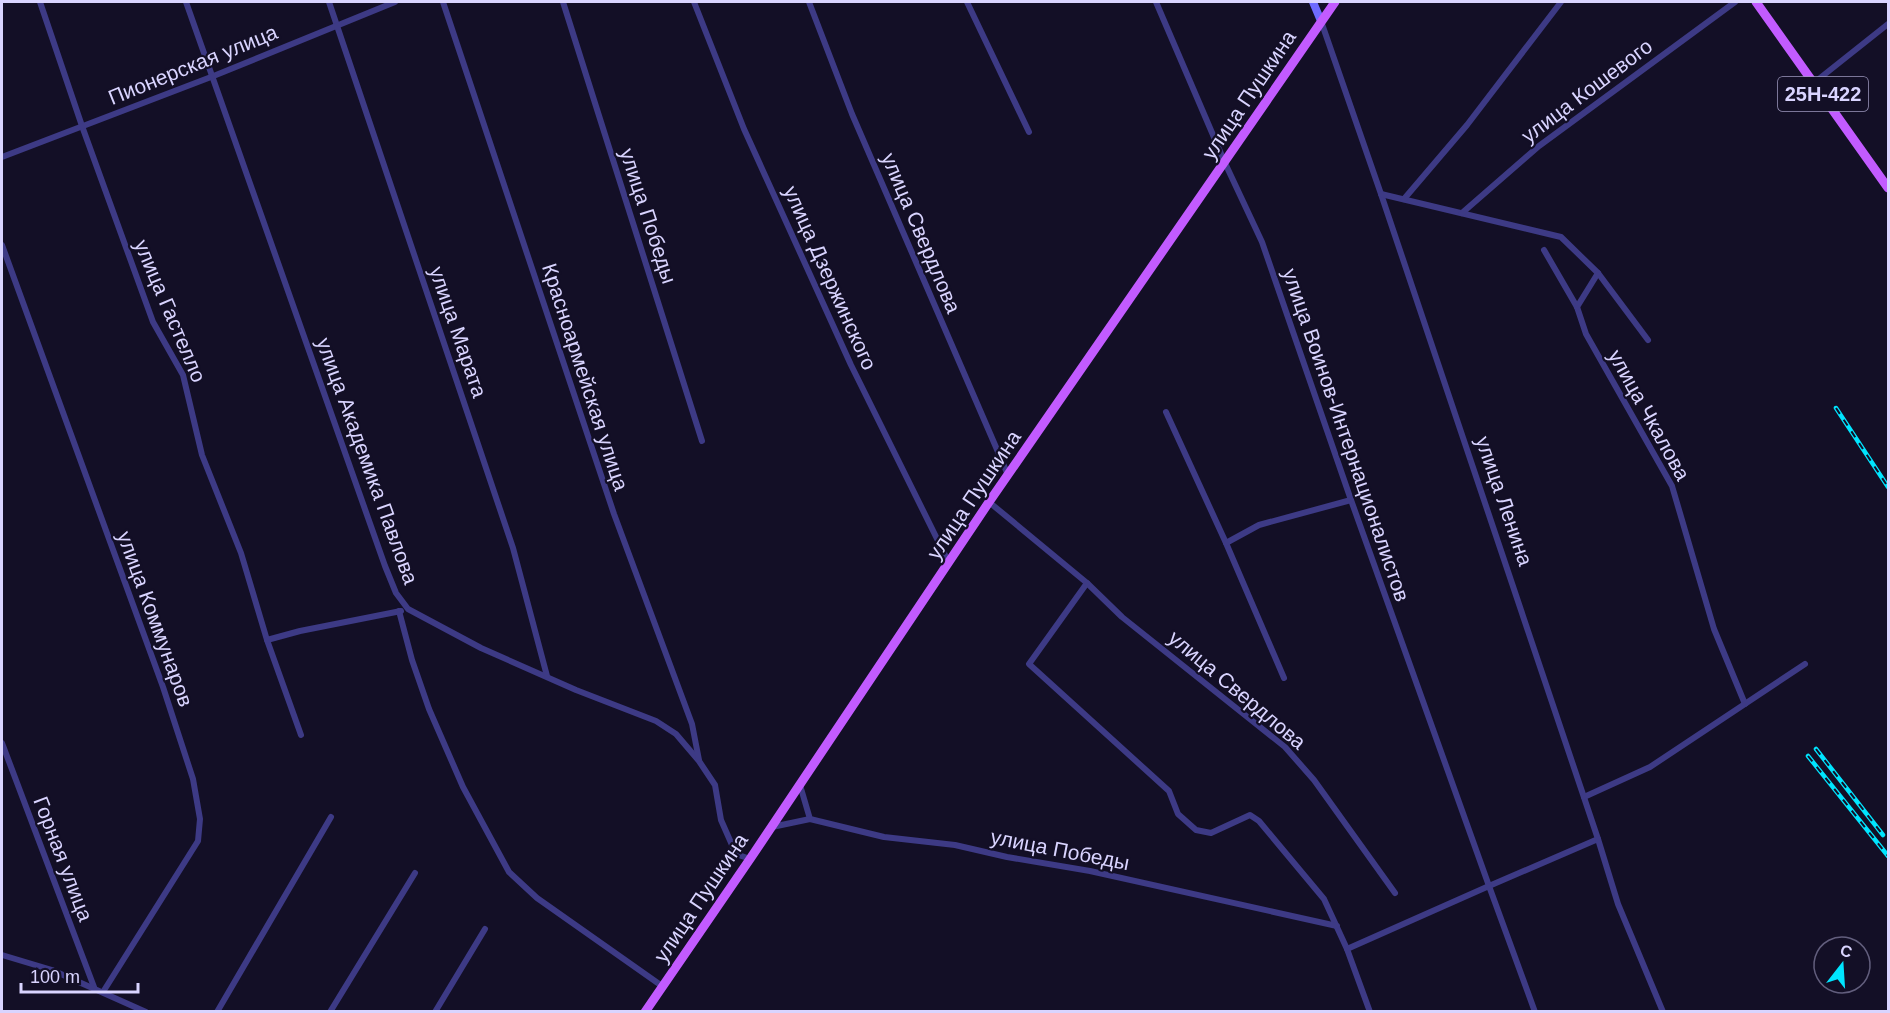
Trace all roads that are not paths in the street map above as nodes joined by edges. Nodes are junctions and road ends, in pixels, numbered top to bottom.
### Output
1 (40, 2) edge
2 (186, 2) edge
3 (329, 2) edge
4 (395, 2) edge
5 (443, 2) edge
6 (563, 2) edge
7 (694, 2) edge
8 (809, 2) edge
9 (968, 2) edge
10 (1156, 2) edge
11 (1313, 2) edge
12 (1335, 2) edge
13 (1561, 2) edge
14 (1735, 2) edge
15 (1756, 2) edge
16 (1321, 21) junction
17 (1888, 24) edge
18 (337, 25) junction
19 (211, 77) junction
20 (1815, 82) junction
21 (82, 126) junction
22 (1029, 132) dead end
23 (2, 157) edge
24 (1225, 163) junction
25 (1888, 188) edge
26 (1381, 194) junction
27 (1404, 199) junction
28 (1462, 213) junction
29 (2, 245) edge
30 (1544, 250) dead end
31 (1598, 273) junction
32 (1576, 307) junction
33 (1648, 340) dead end
34 (1167, 412) dead end
35 (702, 441) dead end
36 (1008, 475) junction
37 (1351, 500) junction
38 (989, 502) junction
39 (1226, 543) junction
40 (949, 563) junction
41 (1088, 583) junction
42 (408, 609) junction
43 (399, 611) junction
44 (267, 640) junction
45 (1805, 664) dead end
46 (547, 676) junction
47 (1284, 678) dead end
48 (1745, 704) junction
49 (301, 735) dead end
50 (2, 743) edge
51 (699, 761) junction
52 (800, 785) junction
53 (1584, 797) junction
54 (331, 817) dead end
55 (810, 819) junction
56 (772, 827) junction
57 (1598, 839) junction
58 (750, 859) junction
59 (415, 873) dead end
60 (1489, 886) junction
61 (1395, 892) dead end
62 (1336, 926) junction
63 (485, 929) dead end
64 (1347, 949) junction
65 (2, 956) edge
66 (662, 986) junction
67 (94, 987) junction
68 (103, 992) junction
69 (146, 1011) edge
70 (217, 1011) edge
71 (330, 1011) edge
72 (435, 1011) edge
73 (645, 1011) edge
74 (1370, 1011) edge
75 (1535, 1011) edge
76 (1663, 1011) edge

1 - 21 street, улица Гастелло
2 - 19 street, улица Академика Павлова
3 - 18 street, улица Марата
4 - 18 street, Пионерская улица
5 - 51 street, Красноармейская улица
6 - 35 street, улица Победы
7 - 40 street, улица Дзержинского
8 - 36 street, улица Свердлова
9 - 22 street
10 - 24 street, улица Воинов-Интернационалистов
11 - 16 main road, улица Ленина
12 - 16 main road, улица Пушкина
13 - 27 street
14 - 28 street, улица Кошевого
15 - 20 main road, 25Н-422
16 - 24 main road, улица Пушкина
16 - 26 street, улица Ленина
17 - 20 street
18 - 19 street, Пионерская улица
18 - 46 street, улица Марата
19 - 21 street, Пионерская улица
19 - 42 street, улица Академика Павлова
20 - 25 main road, 25Н-422
21 - 23 street, Пионерская улица
21 - 44 street, улица Гастелло
24 - 36 main road, улица Пушкина
24 - 37 street, улица Воинов-Интернационалистов
26 - 27 street
26 - 53 street, улица Ленина
27 - 28 street
28 - 31 street
29 - 68 street, улица Коммунаров
30 - 32 street, улица Чкалова
31 - 32 street
31 - 33 street
32 - 48 street, улица Чкалова
34 - 39 street
36 - 38 main road, улица Пушкина
37 - 39 street
37 - 60 street, улица Воинов-Интернационалистов
38 - 40 main road, улица Пушкина
38 - 41 street, улица Свердлова
39 - 47 street
40 - 52 main road, улица Пушкина
41 - 61 street, улица Свердлова
41 - 62 street
42 - 43 street
42 - 46 street, улица Академика Павлова
43 - 44 street
43 - 66 street
44 - 49 street, улица Гастелло
45 - 48 street
46 - 51 street, улица Академика Павлова
48 - 53 street
50 - 67 street, Горная улица
51 - 58 street, улица Академика Павлова
52 - 55 street
52 - 56 main road, улица Пушкина
53 - 57 street, улица Ленина
54 - 70 street
55 - 56 street
55 - 62 street, улица Победы
56 - 58 main road, улица Пушкина
57 - 60 street
57 - 76 street, улица Ленина
58 - 66 main road, улица Пушкина
59 - 71 street
60 - 64 street
60 - 75 street, улица Воинов-Интернационалистов
62 - 64 street
63 - 72 street
64 - 74 street
65 - 67 street
66 - 73 main road, улица Пушкина
67 - 68 street
68 - 69 street

